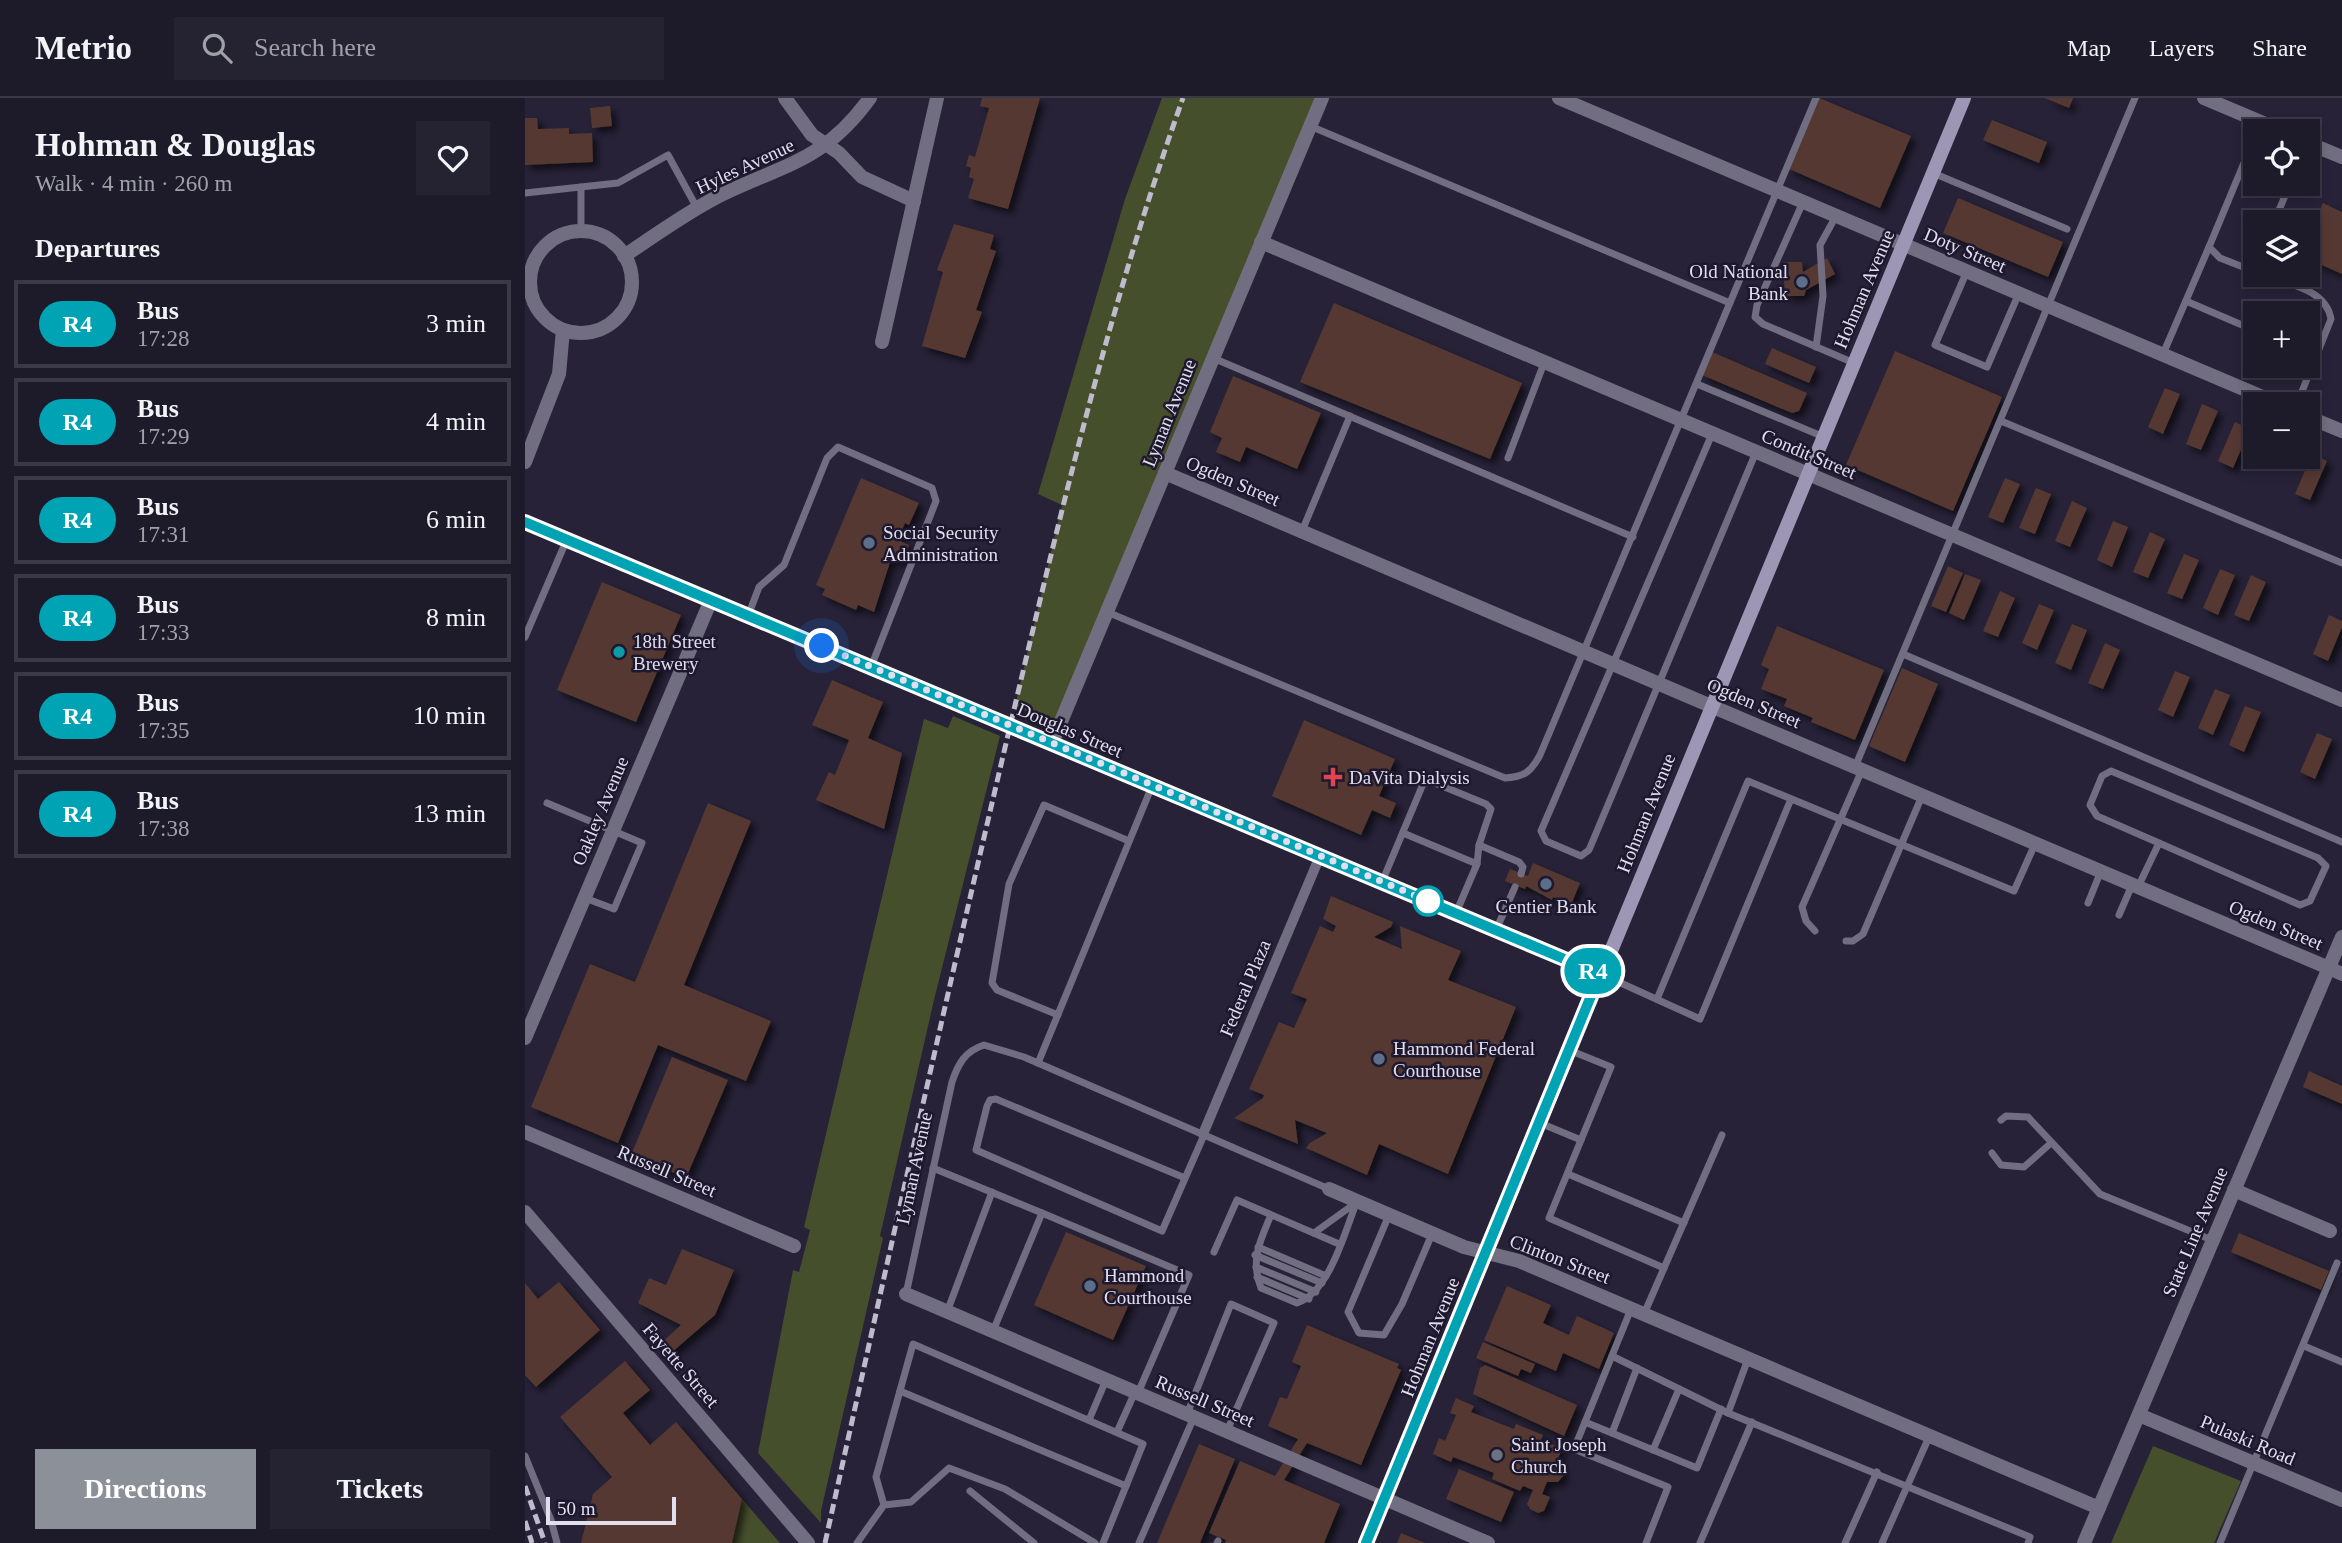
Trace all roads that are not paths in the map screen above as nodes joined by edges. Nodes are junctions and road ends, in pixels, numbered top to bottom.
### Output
1 (785, 98) edge
2 (870, 98) edge
3 (937, 98) edge
4 (1321, 98) edge
5 (1559, 98) edge
6 (1816, 98) edge
7 (1964, 98) edge
8 (2135, 98) edge
9 (2204, 98) edge
10 (2243, 120) edge
11 (1310, 126) junction
12 (828, 146) junction
13 (2320, 148) edge
14 (2342, 157) edge
15 (2243, 166) edge
16 (1933, 173) junction
17 (581, 187) junction
18 (1777, 191) junction
19 (525, 193) edge
20 (914, 201) junction
21 (1803, 202) junction
22 (697, 209) junction
23 (1836, 216) junction
24 (2067, 229) dead end
25 (581, 231) junction
26 (1261, 242) junction
27 (1903, 244) junction
28 (2209, 247) junction
29 (624, 256) junction
30 (529, 261) edge
31 (2243, 265) edge
32 (1967, 271) junction
33 (2295, 287) edge
34 (2019, 293) junction
35 (2186, 301) junction
36 (1730, 303) junction
37 (2049, 307) junction
38 (2243, 325) edge
39 (563, 330) junction
40 (2320, 340) edge
41 (882, 342) dead end
42 (1816, 347) junction
43 (2163, 355) junction
44 (1213, 358) junction
45 (1545, 362) junction
46 (1854, 363) junction
47 (1697, 384) junction
48 (2251, 392) edge
49 (1350, 416) junction
50 (1681, 420) junction
51 (2001, 421) junction
52 (2320, 422) edge
53 (2342, 431) edge
54 (1712, 433) junction
55 (1824, 437) junction
56 (1756, 453) junction
57 (1508, 458) dead end
58 (525, 462) edge
59 (1165, 473) junction
60 (1808, 475) junction
61 (525, 522) edge
62 (1301, 531) junction
63 (1633, 537) junction
64 (1953, 537) junction
65 (567, 539) junction
66 (2342, 563) edge
67 (711, 600) junction
68 (1107, 612) junction
69 (748, 616) junction
70 (525, 637) edge
71 (1585, 652) junction
72 (1903, 654) junction
73 (1613, 664) junction
74 (871, 667) junction
75 (1661, 684) junction
76 (2342, 700) edge
77 (1711, 706) junction
78 (1052, 743) junction
79 (1859, 769) junction
80 (1152, 786) junction
81 (1922, 796) junction
82 (1791, 799) junction
83 (547, 803) dead end
84 (1840, 819) junction
85 (613, 831) junction
86 (1403, 833) junction
87 (1129, 841) junction
88 (2342, 842) edge
89 (2159, 843) junction
90 (1901, 844) junction
91 (2035, 844) junction
92 (1479, 845) junction
93 (1321, 856) junction
94 (1477, 864) junction
95 (2101, 871) junction
96 (1521, 874) dead end
97 (1382, 882) junction
98 (2135, 886) junction
99 (1515, 887) dead end
100 (585, 897) junction
101 (2088, 903) dead end
102 (1456, 913) junction
103 (2119, 915) dead end
104 (1496, 930) junction
105 (1815, 931) dead end
106 (2342, 937) edge
107 (1846, 941) dead end
108 (2335, 971) edge
109 (1600, 974) junction
110 (1657, 999) junction
111 (1058, 1015) junction
112 (525, 1038) edge
113 (1569, 1050) junction
114 (967, 1054) joint
115 (1038, 1063) junction
116 (2001, 1120) dead end
117 (1539, 1122) junction
118 (525, 1132) edge
119 (1203, 1134) junction
120 (1722, 1136) dead end
121 (1581, 1140) junction
122 (2051, 1143) junction
123 (1992, 1153) dead end
124 (933, 1168) junction
125 (1567, 1174) junction
126 (1185, 1178) junction
127 (1329, 1189) joint
128 (2234, 1190) junction
129 (992, 1192) junction
130 (1357, 1201) junction
131 (525, 1212) edge
132 (1042, 1213) junction
133 (1271, 1215) junction
134 (1389, 1215) junction
135 (1683, 1223) junction
136 (2330, 1231) dead end
137 (1314, 1233) junction
138 (1432, 1233) junction
139 (2213, 1240) junction
140 (1339, 1244) junction
141 (794, 1246) dead end
142 (1256, 1251) junction
143 (1214, 1252) dead end
144 (1486, 1252) junction
145 (2337, 1263) dead end
146 (1256, 1267) junction
147 (1664, 1268) junction
148 (1324, 1280) junction
149 (1316, 1292) junction
150 (906, 1294) joint
151 (1638, 1311) junction
152 (947, 1312) junction
153 (993, 1331) junction
154 (2304, 1346) junction
155 (1612, 1356) junction
156 (1748, 1359) junction
157 (2342, 1362) edge
158 (1637, 1368) junction
159 (1106, 1380) junction
160 (1679, 1389) junction
161 (900, 1391) junction
162 (1136, 1392) junction
163 (1724, 1411) junction
164 (2139, 1415) junction
165 (1190, 1416) junction
166 (1089, 1420) junction
167 (1585, 1422) junction
168 (1752, 1422) junction
169 (1227, 1431) junction
170 (1117, 1432) junction
171 (1612, 1433) junction
172 (1929, 1437) junction
173 (1653, 1450) junction
174 (525, 1456) edge
175 (2253, 1463) junction
176 (1877, 1472) junction
177 (1909, 1485) junction
178 (1126, 1486) junction
179 (970, 1491) dead end
180 (1384, 1499) junction
181 (2342, 1500) edge
182 (884, 1505) junction
183 (2099, 1508) junction
184 (2029, 1540) edge
185 (1032, 1542) edge
186 (557, 1543) edge
187 (808, 1543) edge
188 (857, 1543) edge
189 (1095, 1543) edge
190 (1103, 1543) edge
191 (1139, 1543) edge
192 (1366, 1543) edge
193 (1488, 1543) edge
194 (1646, 1543) edge
195 (1700, 1543) edge
196 (1845, 1543) edge
197 (1882, 1543) edge
198 (2084, 1543) edge
199 (2220, 1543) edge

1 - 12 street
2 - 12 street, Hyles Avenue
3 - 20 street
4 - 11 street, Lyman Avenue
5 - 18 street, Doty Street
6 - 18 lane
7 - 16 main road, Hohman Avenue
8 - 37 lane
9 - 10 street
11 - 26 street, Lyman Avenue
11 - 36 lane
12 - 20 street
12 - 22 street, Hyles Avenue
13 - 14 street
15 - 28 lane
16 - 24 lane
16 - 27 main road, Hohman Avenue
17 - 19 lane
17 - 22 lane
17 - 25 lane
18 - 21 street, Doty Street
18 - 36 lane
20 - 41 street
21 - 23 street, Doty Street
21 - 42 lane
22 - 29 street, Hyles Avenue
23 - 27 street, Doty Street
23 - 42 lane
25 - 29 street
25 - 30 street
26 - 44 street, Lyman Avenue
26 - 45 street, Condit Street
27 - 32 street, Doty Street
27 - 46 main road, Hohman Avenue
28 - 31 lane
28 - 35 lane
29 - 39 street
30 - 39 street
32 - 34 street, Doty Street
32 - 34 lane
33 - 40 lane
34 - 37 street, Doty Street
35 - 38 lane
35 - 43 lane
36 - 47 lane
37 - 43 street, Doty Street
37 - 51 lane
39 - 58 street
42 - 46 lane
43 - 48 street, Doty Street
44 - 49 lane
44 - 59 street, Lyman Avenue
45 - 50 street, Condit Street
45 - 57 lane
46 - 55 main road, Hohman Avenue
47 - 50 lane
47 - 55 lane
49 - 62 lane
49 - 63 lane
50 - 54 street, Condit Street
50 - 63 lane
51 - 64 lane
51 - 66 lane
52 - 53 street
54 - 56 street, Condit Street
54 - 73 lane
55 - 60 main road, Hohman Avenue
56 - 60 street, Condit Street
56 - 75 lane
59 - 62 street, Ogden Street
59 - 68 street, Lyman Avenue
60 - 64 street, Condit Street
60 - 77 main road, Hohman Avenue
61 - 65 street, Douglas Street
62 - 71 street, Ogden Street
63 - 71 lane
64 - 72 lane
64 - 76 street, Condit Street
65 - 67 street, Douglas Street
65 - 70 lane
67 - 69 street, Douglas Street
67 - 85 street, Oakley Avenue
68 - 71 lane
68 - 78 street, Lyman Avenue
69 - 74 street, Douglas Street
69 - 74 lane
71 - 73 street, Ogden Street
72 - 79 lane
72 - 88 lane
73 - 75 street, Ogden Street
73 - 75 lane
74 - 78 street, Douglas Street
75 - 77 street, Ogden Street
77 - 79 street, Ogden Street
77 - 109 main road, Hohman Avenue
78 - 80 street, Douglas Street
79 - 81 street, Ogden Street
79 - 84 lane
80 - 87 lane
80 - 93 street, Douglas Street
81 - 90 lane
81 - 91 street, Ogden Street
82 - 84 lane
82 - 110 lane
82 - 110 lane
83 - 85 lane
84 - 90 lane
84 - 105 lane
85 - 100 street, Oakley Avenue
85 - 100 lane
86 - 92 lane
86 - 94 lane
86 - 97 lane
87 - 111 lane
87 - 111 lane
89 - 89 lane
89 - 98 lane
90 - 91 lane
90 - 107 lane
91 - 95 street, Ogden Street
92 - 94 lane
92 - 96 lane
93 - 97 street, Douglas Street
93 - 119 street, Federal Plaza
94 - 102 lane
95 - 98 street, Ogden Street
95 - 101 lane
97 - 102 street, Douglas Street
98 - 103 lane
98 - 108 street, Ogden Street
99 - 104 lane
100 - 112 street, Oakley Avenue
102 - 104 street, Douglas Street
104 - 109 street, Douglas Street
106 - 108 street, State Line Avenue
108 - 128 street, State Line Avenue
109 - 110 lane
109 - 113 main road, Hohman Avenue
111 - 115 lane
113 - 117 main road, Hohman Avenue
113 - 121 lane
114 - 115 lane, Clinton Street
114 - 124 lane, Lyman Avenue
115 - 119 lane, Clinton Street
116 - 122 lane
117 - 121 lane
117 - 144 main road, Hohman Avenue
118 - 141 street, Russell Street
119 - 126 lane
119 - 127 lane, Clinton Street
120 - 135 lane
121 - 125 lane
122 - 123 lane
122 - 139 lane
124 - 129 lane
124 - 150 lane, Lyman Avenue
125 - 135 lane
125 - 147 lane
126 - 126 lane
127 - 130 street, Clinton Street
128 - 136 street
128 - 139 street, State Line Avenue
129 - 132 lane
129 - 152 lane
130 - 134 street, Clinton Street
130 - 137 lane
130 - 140 lane
131 - 187 street, Fayette Street
132 - 153 lane
132 - 162 lane
133 - 137 lane
133 - 142 lane
133 - 143 lane
134 - 138 street, Clinton Street
134 - 138 lane
135 - 147 lane
137 - 140 lane
138 - 144 street, Clinton Street
139 - 164 street, State Line Avenue
140 - 148 lane
142 - 146 lane
142 - 148 lane
144 - 151 street, Clinton Street
144 - 180 main road, Hohman Avenue
145 - 154 lane
146 - 149 lane
146 - 149 lane
147 - 151 lane
148 - 149 lane
150 - 152 street, Russell Street
151 - 155 lane
151 - 156 street, Clinton Street
152 - 153 street, Russell Street
153 - 159 street, Russell Street
154 - 157 lane
154 - 175 lane
155 - 158 lane
155 - 167 lane
156 - 163 lane
156 - 172 street, Clinton Street
158 - 160 lane
158 - 171 lane
159 - 162 street, Russell Street
159 - 166 lane
160 - 163 lane
160 - 173 lane
161 - 166 lane
161 - 178 lane
161 - 182 lane
162 - 165 street, Russell Street
162 - 170 lane
163 - 168 lane
163 - 173 lane
164 - 175 street, Pulaski Road
164 - 183 street, State Line Avenue
165 - 169 street, Russell Street
165 - 169 lane
165 - 191 lane
166 - 170 lane
167 - 171 lane
167 - 194 lane
168 - 176 lane
168 - 195 lane
169 - 180 street, Russell Street
170 - 178 lane
171 - 173 lane
172 - 177 lane
172 - 183 street, Clinton Street
174 - 186 lane
175 - 181 street, Pulaski Road
175 - 199 lane
176 - 177 lane
176 - 196 lane
177 - 184 lane
177 - 197 lane
178 - 190 lane
179 - 185 lane
180 - 192 main road, Hohman Avenue
180 - 193 street, Russell Street
182 - 188 lane
182 - 189 lane
183 - 198 street, State Line Avenue

